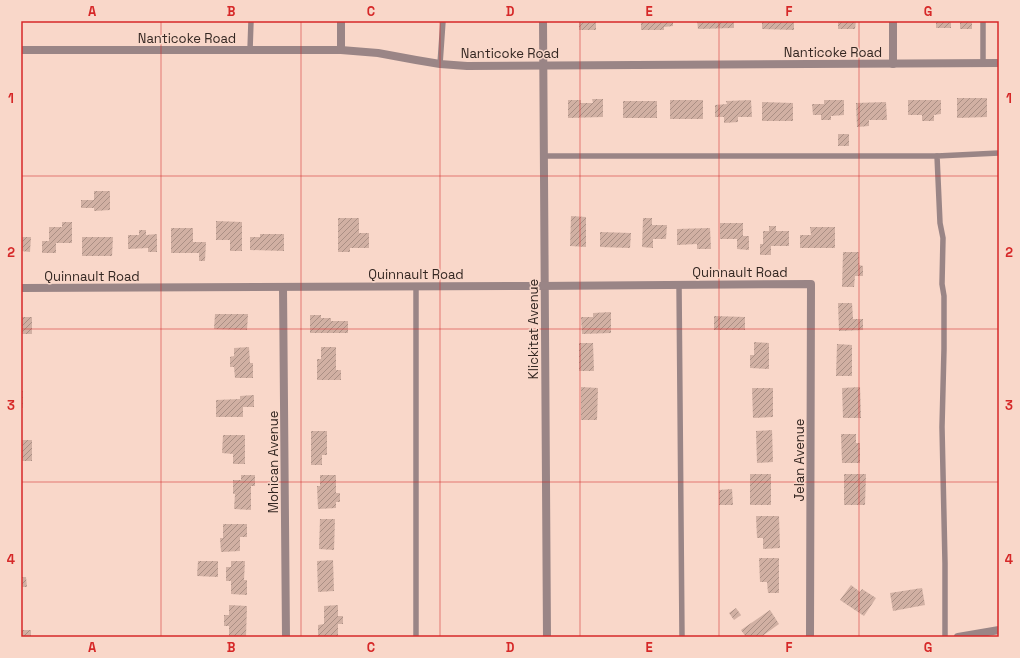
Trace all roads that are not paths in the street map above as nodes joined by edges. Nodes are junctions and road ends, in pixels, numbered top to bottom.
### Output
1 (251, 21) edge
2 (341, 21) edge
3 (443, 21) edge
4 (544, 21) edge
5 (893, 21) edge
6 (983, 21) edge
7 (21, 50) edge
8 (250, 50) junction
9 (341, 50) junction
10 (983, 63) junction
11 (999, 63) edge
12 (440, 64) junction
13 (893, 64) junction
14 (544, 65) junction
15 (999, 153) edge
16 (545, 156) junction
17 (937, 156) junction
18 (679, 284) junction
19 (811, 284) joint
20 (416, 286) junction
21 (545, 286) junction
22 (283, 287) junction
23 (21, 288) edge
24 (999, 630) edge
25 (286, 637) edge
26 (416, 637) edge
27 (547, 637) edge
28 (682, 637) edge
29 (810, 637) edge
30 (945, 637) edge
31 (958, 637) edge

1 - 8 lane
2 - 9 street
3 - 12 lane
4 - 14 street, Klickitat Avenue
5 - 13 street
6 - 10 lane
7 - 8 street, Nanticoke Road
8 - 9 street, Nanticoke Road
9 - 12 street, Nanticoke Road
10 - 11 street, Nanticoke Road
10 - 13 street, Nanticoke Road
12 - 14 street, Nanticoke Road
13 - 14 street, Nanticoke Road
14 - 16 street, Klickitat Avenue
15 - 17 lane
16 - 17 lane
16 - 21 street, Klickitat Avenue
17 - 30 lane
18 - 19 street, Quinnault Road
18 - 21 street, Quinnault Road
18 - 28 lane
19 - 29 street, Jelan Avenue
20 - 21 street, Quinnault Road
20 - 22 street, Quinnault Road
20 - 26 lane
21 - 27 street, Klickitat Avenue
22 - 23 street, Quinnault Road
22 - 25 street, Mohican Avenue
24 - 31 street

